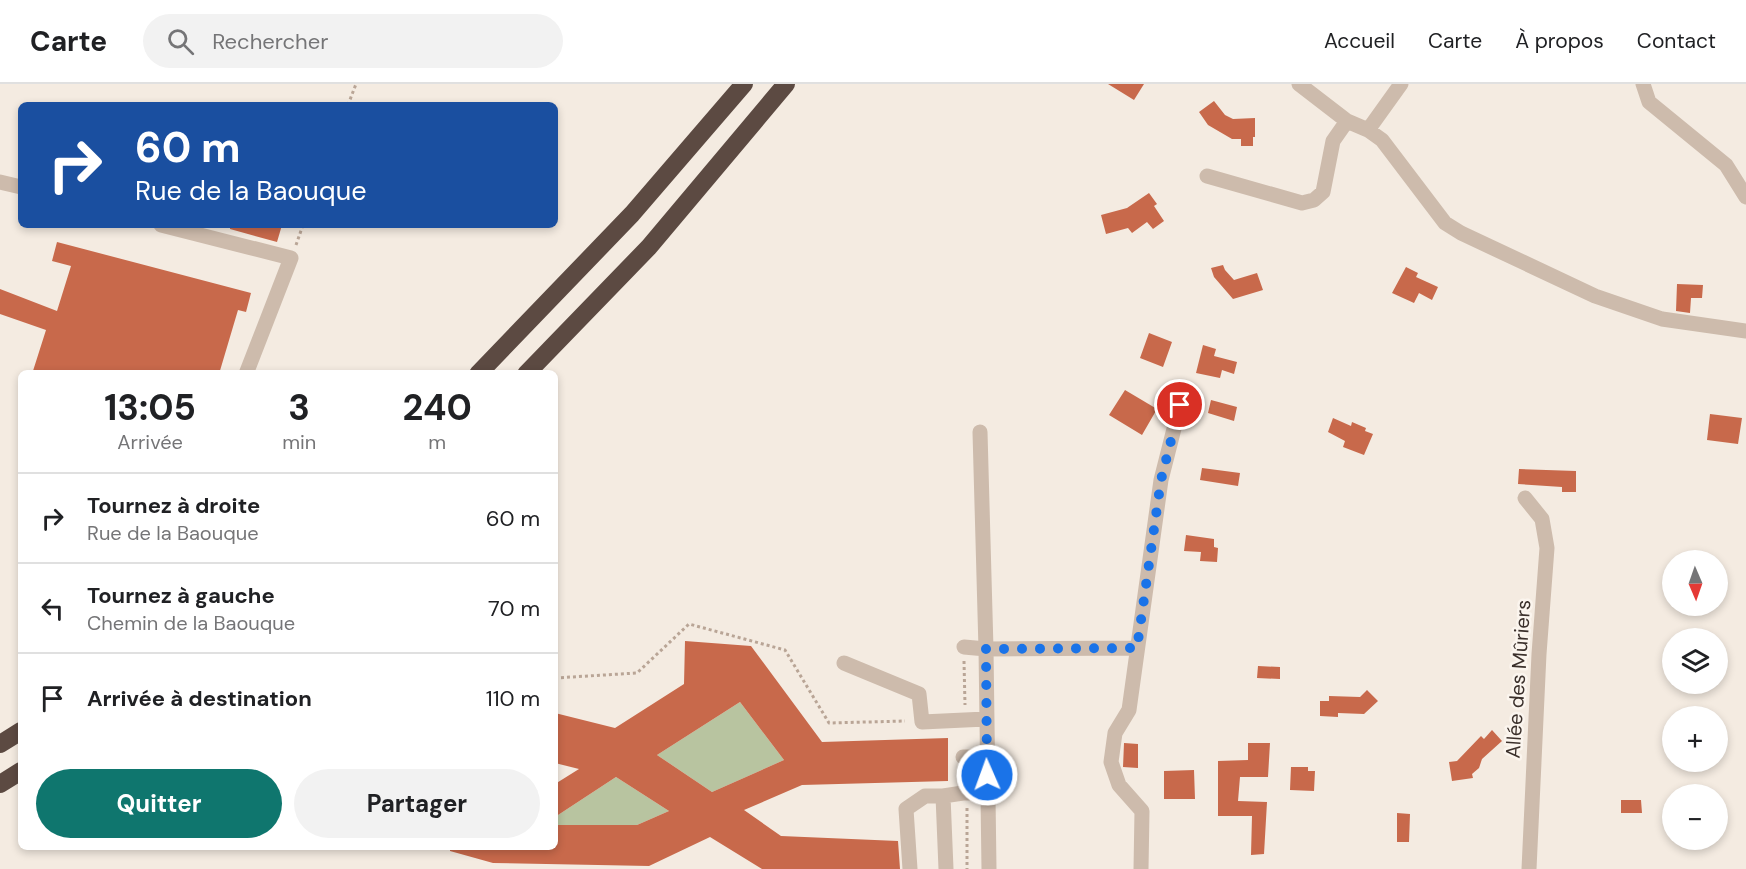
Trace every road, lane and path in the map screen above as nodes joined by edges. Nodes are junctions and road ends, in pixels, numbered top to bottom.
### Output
1 (356, 84) edge
2 (744, 84) edge
3 (786, 84) edge
4 (1299, 84) edge
5 (1401, 84) edge
6 (1643, 84) edge
7 (349, 102) edge
8 (1347, 121) junction
9 (1368, 130) junction
10 (1207, 176) dead end
11 (0, 182) edge
12 (18, 187) edge
13 (1742, 201) edge
14 (173, 228) edge
15 (302, 228) edge
16 (291, 258) junction
17 (1746, 331) edge
18 (248, 370) edge
19 (482, 370) edge
20 (530, 370) edge
21 (1180, 405) dead end
22 (980, 432) dead end
23 (1525, 498) dead end
24 (964, 647) dead end
25 (1137, 648) junction
26 (986, 649) junction
27 (844, 663) dead end
28 (558, 678) edge
29 (986, 719) junction
30 (905, 722) dead end
31 (18, 733) edge
32 (0, 744) edge
33 (963, 757) dead end
34 (986, 757) junction
35 (18, 773) edge
36 (0, 784) edge
37 (966, 793) junction
38 (987, 793) junction
39 (944, 796) junction
40 (910, 869) edge
41 (946, 869) edge
42 (968, 869) edge
43 (989, 869) edge
44 (1141, 869) edge
45 (1529, 869) edge

1 - 7 path
2 - 19 highway
3 - 20 highway
4 - 8 street
5 - 9 street
6 - 13 street
8 - 9 street
8 - 10 street
9 - 17 street
11 - 12 street
14 - 16 street
15 - 16 path
16 - 18 street
21 - 25 street
22 - 26 street
23 - 45 street, Allée des Mûriers
24 - 26 street
25 - 26 street
25 - 44 street
26 - 29 street
27 - 29 street
28 - 30 path
29 - 34 street
31 - 32 highway
33 - 34 street
34 - 38 street
35 - 36 highway
37 - 38 street
37 - 39 street
37 - 42 path
38 - 43 street
39 - 40 street
39 - 41 street

